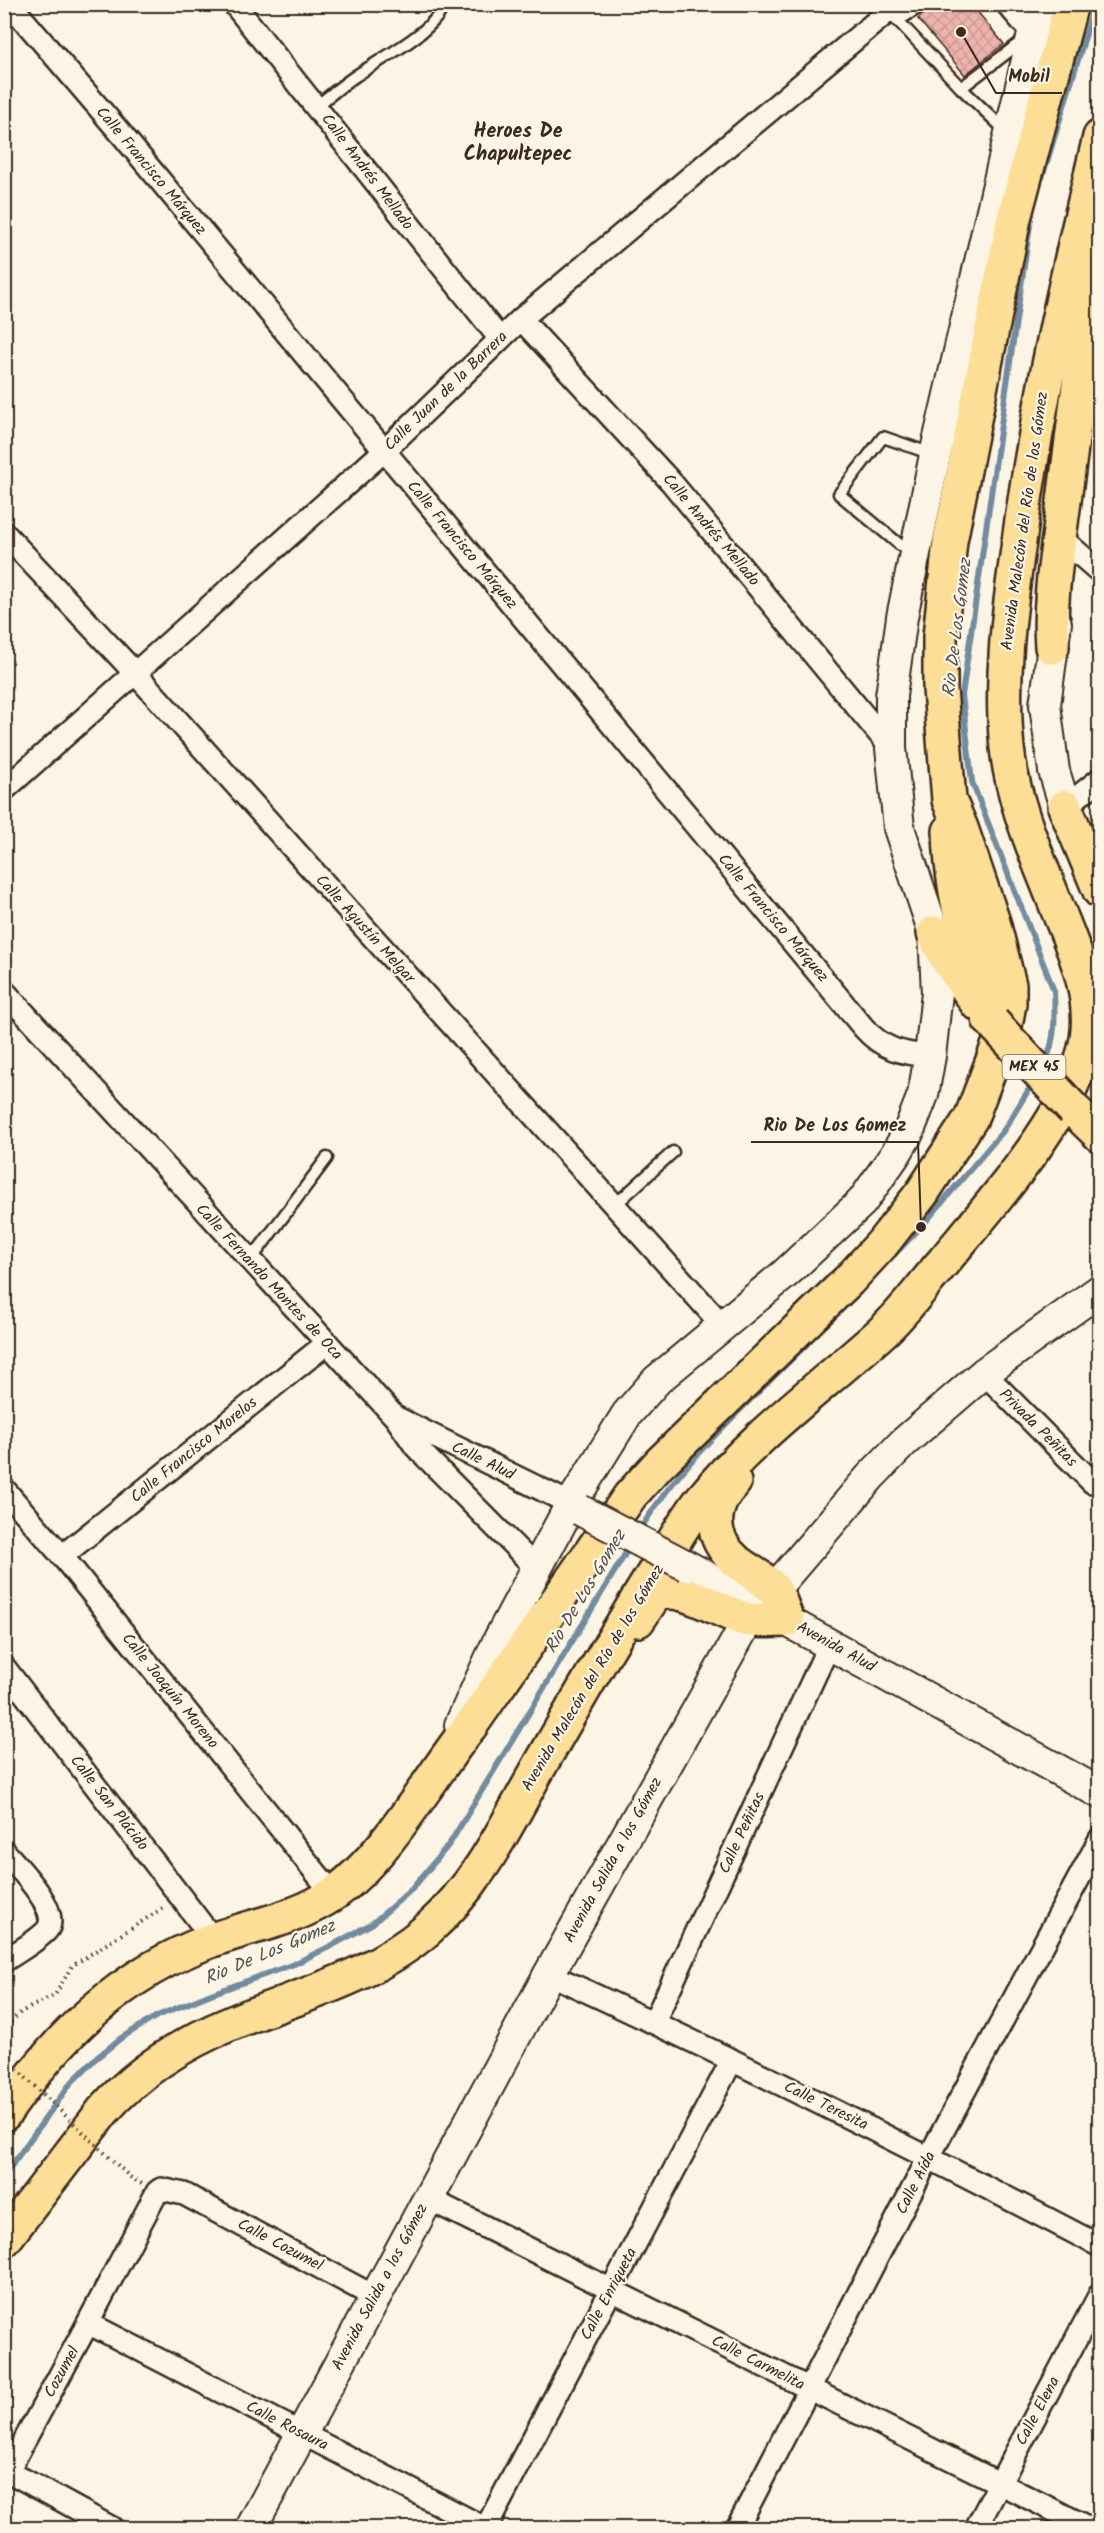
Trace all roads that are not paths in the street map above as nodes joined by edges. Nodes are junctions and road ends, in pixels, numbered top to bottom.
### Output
1 (10, 4) edge
2 (234, 4) edge
3 (443, 4) edge
4 (925, 4) edge
5 (1008, 4) edge
6 (1071, 4) edge
7 (894, 12) edge
8 (1036, 19) edge
9 (961, 88) junction
10 (317, 106) junction
11 (1010, 134) junction
12 (1100, 137) edge
13 (1100, 179) edge
14 (1088, 230) edge
15 (522, 319) junction
16 (500, 339) junction
17 (1100, 344) edge
18 (384, 451) junction
19 (935, 455) junction
20 (4, 533) edge
21 (1070, 545) junction
22 (914, 557) junction
23 (1100, 572) edge
24 (1052, 647) junction
25 (135, 673) junction
26 (891, 748) junction
27 (1100, 779) edge
28 (4, 790) edge
29 (949, 800) junction
30 (1065, 807) junction
31 (1100, 891) edge
32 (934, 933) junction
33 (4, 991) edge
34 (991, 1021) junction
35 (930, 1056) junction
36 (1100, 1136) edge
37 (673, 1152) dead end
38 (327, 1158) dead end
39 (615, 1206) junction
40 (250, 1261) junction
41 (1100, 1290) edge
42 (724, 1327) junction
43 (885, 1330) junction
44 (326, 1344) junction
45 (984, 1373) junction
46 (396, 1418) junction
47 (1092, 1482) dead end
48 (4, 1489) edge
49 (575, 1507) junction
50 (62, 1556) junction
51 (537, 1569) junction
52 (767, 1609) junction
53 (830, 1643) junction
54 (4, 1667) edge
55 (445, 1757) junction
56 (1100, 1792) edge
57 (525, 1793) junction
58 (1100, 1839) edge
59 (4, 1851) edge
60 (333, 1894) junction
61 (213, 1939) junction
62 (4, 1961) edge
63 (549, 1974) junction
64 (654, 2022) junction
65 (732, 2061) junction
66 (4, 2114) edge
67 (929, 2157) junction
68 (184, 2194) joint
69 (427, 2198) junction
70 (4, 2240) edge
71 (1100, 2246) edge
72 (611, 2289) junction
73 (1100, 2294) edge
74 (375, 2297) junction
75 (88, 2324) junction
76 (809, 2389) junction
77 (302, 2435) junction
78 (6, 2470) edge
79 (999, 2485) junction
80 (112, 2529) edge
81 (251, 2529) edge
82 (486, 2529) edge
83 (737, 2529) edge
84 (976, 2529) edge
85 (1089, 2529) edge

1 - 18 street, Calle Francisco Márquez
2 - 10 street, Calle Andrés Mellado
3 - 10 lane
4 - 7 lane
5 - 8 street
6 - 29 main road
7 - 9 lane
7 - 15 street, Calle Juan de la Barrera
8 - 9 lane
8 - 11 street, MEX 45
9 - 11 lane
10 - 16 street, Calle Andrés Mellado
11 - 19 street, MEX 45
12 - 14 main road, Avenida Malecón del Río de los Gómez
13 - 14 main road
14 - 24 main road
14 - 43 main road, Avenida Malecón del Río de los Gómez
15 - 16 street, Calle Juan de la Barrera
15 - 26 street, Calle Andrés Mellado
16 - 18 street, Calle Juan de la Barrera
17 - 21 street
18 - 25 street, Calle Juan de la Barrera
18 - 35 street, Calle Francisco Márquez
19 - 22 street, MEX 45
19 - 22 lane
20 - 25 street, Calle Agustín Melgar
21 - 23 street
21 - 24 street
22 - 26 street, MEX 45
24 - 30 street
25 - 28 street, Calle Juan de la Barrera
25 - 39 street, Calle Agustín Melgar
26 - 32 street, MEX 45
27 - 30 street
29 - 34 main road
29 - 55 main road
30 - 31 main road
32 - 34 main road, MEX 45
32 - 35 street
33 - 40 street, Calle Fernando Montes de Oca
34 - 36 main road, MEX 45, bridge
35 - 42 street
37 - 39 lane
38 - 40 lane
39 - 42 street, Calle Agustín Melgar
40 - 44 street, Calle Fernando Montes de Oca
41 - 45 street, Avenida Salida a los Gómez
42 - 49 street
43 - 52 main road
43 - 57 main road, Avenida Malecón del Río de los Gómez
44 - 46 street, Calle Fernando Montes de Oca
44 - 50 street, Calle Francisco Morelos
45 - 47 street, Privada Peñitas
45 - 52 street, Avenida Salida a los Gómez
46 - 49 street, Calle Alud
46 - 51 street, Calle Fernando Montes de Oca
48 - 50 street, Calle Joaquín Moreno
49 - 51 street
49 - 52 street, Avenida Alud, bridge
50 - 60 street, Calle Joaquín Moreno
51 - 55 street
52 - 53 street, Avenida Alud
52 - 57 main road
52 - 63 street, Avenida Salida a los Gómez
53 - 56 street, Avenida Alud
53 - 64 street, Calle Peñitas
54 - 61 street, Calle San Plácido
55 - 60 main road
57 - 70 main road, Avenida Malecón del Río de los Gómez
58 - 67 street, Calle Aída
59 - 62 street
60 - 61 main road
61 - 66 main road
63 - 64 street, Calle Teresita
63 - 69 street, Avenida Salida a los Gómez
64 - 65 street, Calle Teresita
65 - 67 street, Calle Teresita
65 - 72 street, Calle Enriqueta
67 - 71 street, Calle Teresita
67 - 76 street, Calle Aída
68 - 74 street, Calle Cozumel
68 - 75 street, Cozumel
69 - 72 street, Calle Carmelita
69 - 74 street, Avenida Salida a los Gómez
72 - 76 street, Calle Carmelita
72 - 82 street, Calle Enriqueta
73 - 79 street, Calle Elena
74 - 77 street, Avenida Salida a los Gómez
75 - 77 street, Calle Rosaura
75 - 78 street, Cozumel
76 - 79 street, Calle Carmelita
76 - 83 street, Calle Aída
77 - 81 street, Avenida Salida a los Gómez
77 - 82 street, Calle Rosaura
78 - 80 street, Cozumel
79 - 84 street, Calle Elena
79 - 85 street, Calle Carmelita

